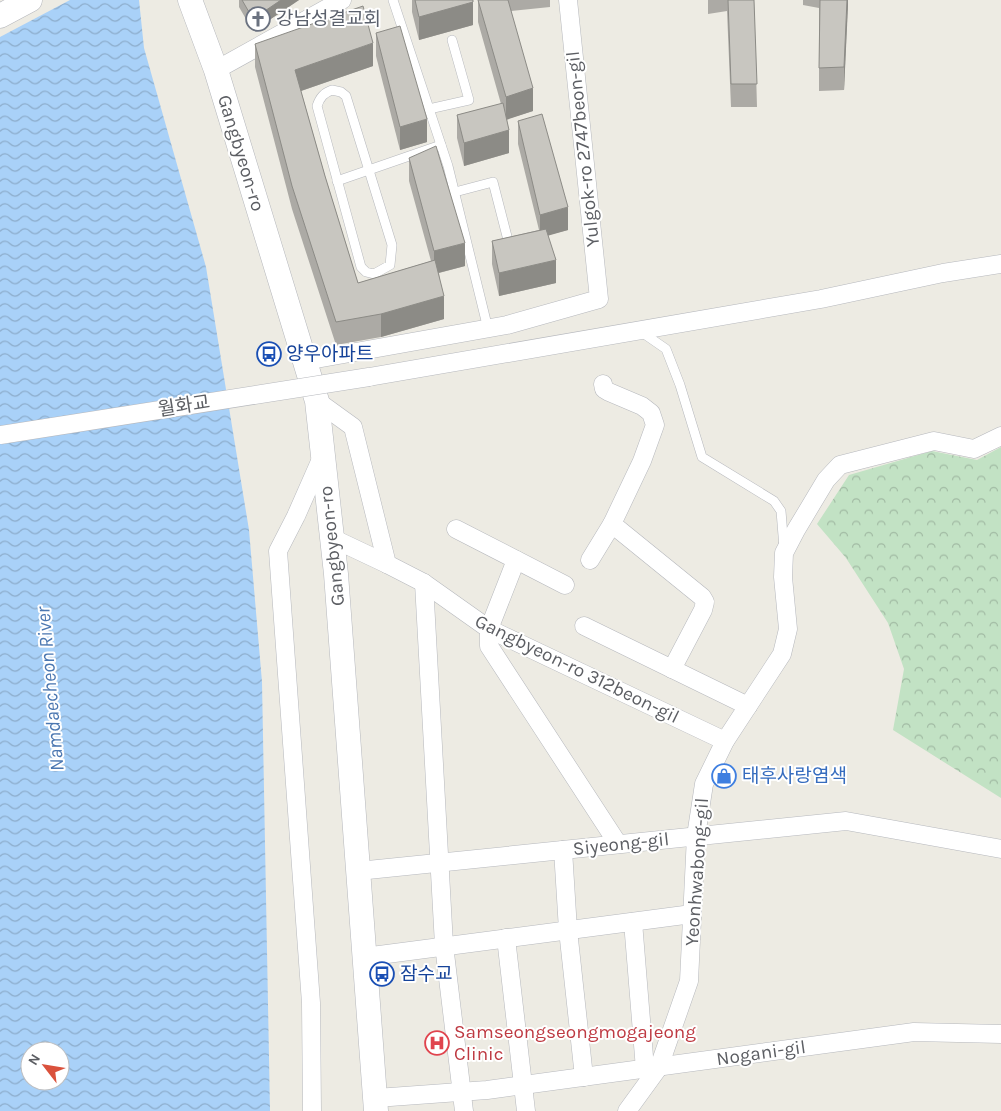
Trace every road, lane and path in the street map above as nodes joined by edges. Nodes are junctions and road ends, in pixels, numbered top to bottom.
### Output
1 (30, 0) edge
2 (342, 0) edge
3 (393, 0) edge
4 (568, 0) edge
5 (188, 3) edge
6 (0, 16) edge
7 (452, 40) dead end
8 (216, 70) junction
9 (429, 110) junction
10 (441, 145) junction
11 (369, 170) junction
12 (337, 181) junction
13 (454, 192) junction
14 (510, 248) edge
15 (1001, 264) edge
16 (488, 329) junction
17 (638, 329) junction
18 (305, 361) junction
19 (603, 384) dead end
20 (316, 400) junction
21 (0, 435) edge
22 (1001, 436) edge
23 (322, 457) junction
24 (612, 524) junction
25 (456, 529) dead end
26 (332, 538) junction
27 (784, 553) junction
28 (516, 560) junction
29 (590, 560) dead end
30 (387, 564) junction
31 (424, 583) junction
32 (565, 585) dead end
33 (584, 626) dead end
34 (489, 629) junction
35 (672, 669) junction
36 (748, 706) junction
37 (724, 741) junction
38 (696, 836) junction
39 (618, 844) junction
40 (1001, 849) edge
41 (563, 850) junction
42 (440, 863) junction
43 (358, 871) junction
44 (692, 914) junction
45 (633, 922) junction
46 (568, 930) junction
47 (506, 938) junction
48 (444, 945) junction
49 (364, 956) junction
50 (1001, 1034) edge
51 (652, 1068) junction
52 (584, 1077) junction
53 (523, 1086) junction
54 (462, 1092) junction
55 (376, 1104) edge
56 (312, 1111) edge
57 (464, 1111) edge
58 (526, 1111) edge
59 (627, 1111) edge

1 - 6 street
2 - 8 street
3 - 9 lane
4 - 16 street, Yulgok-ro 2747beon-gil
5 - 8 street, Gangbyeon-ro
7 - 9 lane
8 - 18 street, Gangbyeon-ro
9 - 10 lane
10 - 11 lane
10 - 13 lane
11 - 12 lane
11 - 12 lane
11 - 12 lane
13 - 14 lane
13 - 16 lane
15 - 17 street, 월화교
16 - 18 street
17 - 21 street, 월화교, bridge
17 - 27 lane
18 - 20 street, Gangbyeon-ro
19 - 24 street
20 - 23 street, Gangbyeon-ro
20 - 30 street
22 - 27 street, Yeonhwabong-gil
23 - 26 street, Gangbyeon-ro
23 - 56 street
24 - 29 street
24 - 35 street
25 - 28 street
26 - 30 street, Gangbyeon-ro 312beon-gil
26 - 43 street, Gangbyeon-ro
27 - 36 street, Yeonhwabong-gil
28 - 32 street
28 - 34 street
30 - 31 street, Gangbyeon-ro 312beon-gil
31 - 34 street, Gangbyeon-ro 312beon-gil
31 - 42 street
33 - 35 street
34 - 37 street, Gangbyeon-ro 312beon-gil
34 - 39 street
35 - 36 street
36 - 37 street, Yeonhwabong-gil
37 - 38 street, Yeonhwabong-gil
38 - 39 street, Siyeong-gil
38 - 40 street, Siyeong-gil
38 - 44 street, Yeonhwabong-gil
39 - 41 street, Siyeong-gil
41 - 42 street, Siyeong-gil
41 - 46 street
42 - 43 street, Siyeong-gil
42 - 48 street
43 - 49 street, Gangbyeon-ro
44 - 45 street
44 - 51 street, Yeonhwabong-gil
45 - 46 street
45 - 51 street
46 - 47 street
46 - 52 street
47 - 48 street
47 - 53 street
48 - 49 street
48 - 54 street
49 - 55 street, Gangbyeon-ro
50 - 51 street, Nogani-gil
51 - 52 street, Nogani-gil
51 - 59 street, Yeonhwabong-gil
52 - 53 street, Nogani-gil
53 - 54 street, Nogani-gil
53 - 58 street
54 - 55 street, Nogani-gil
54 - 57 street

